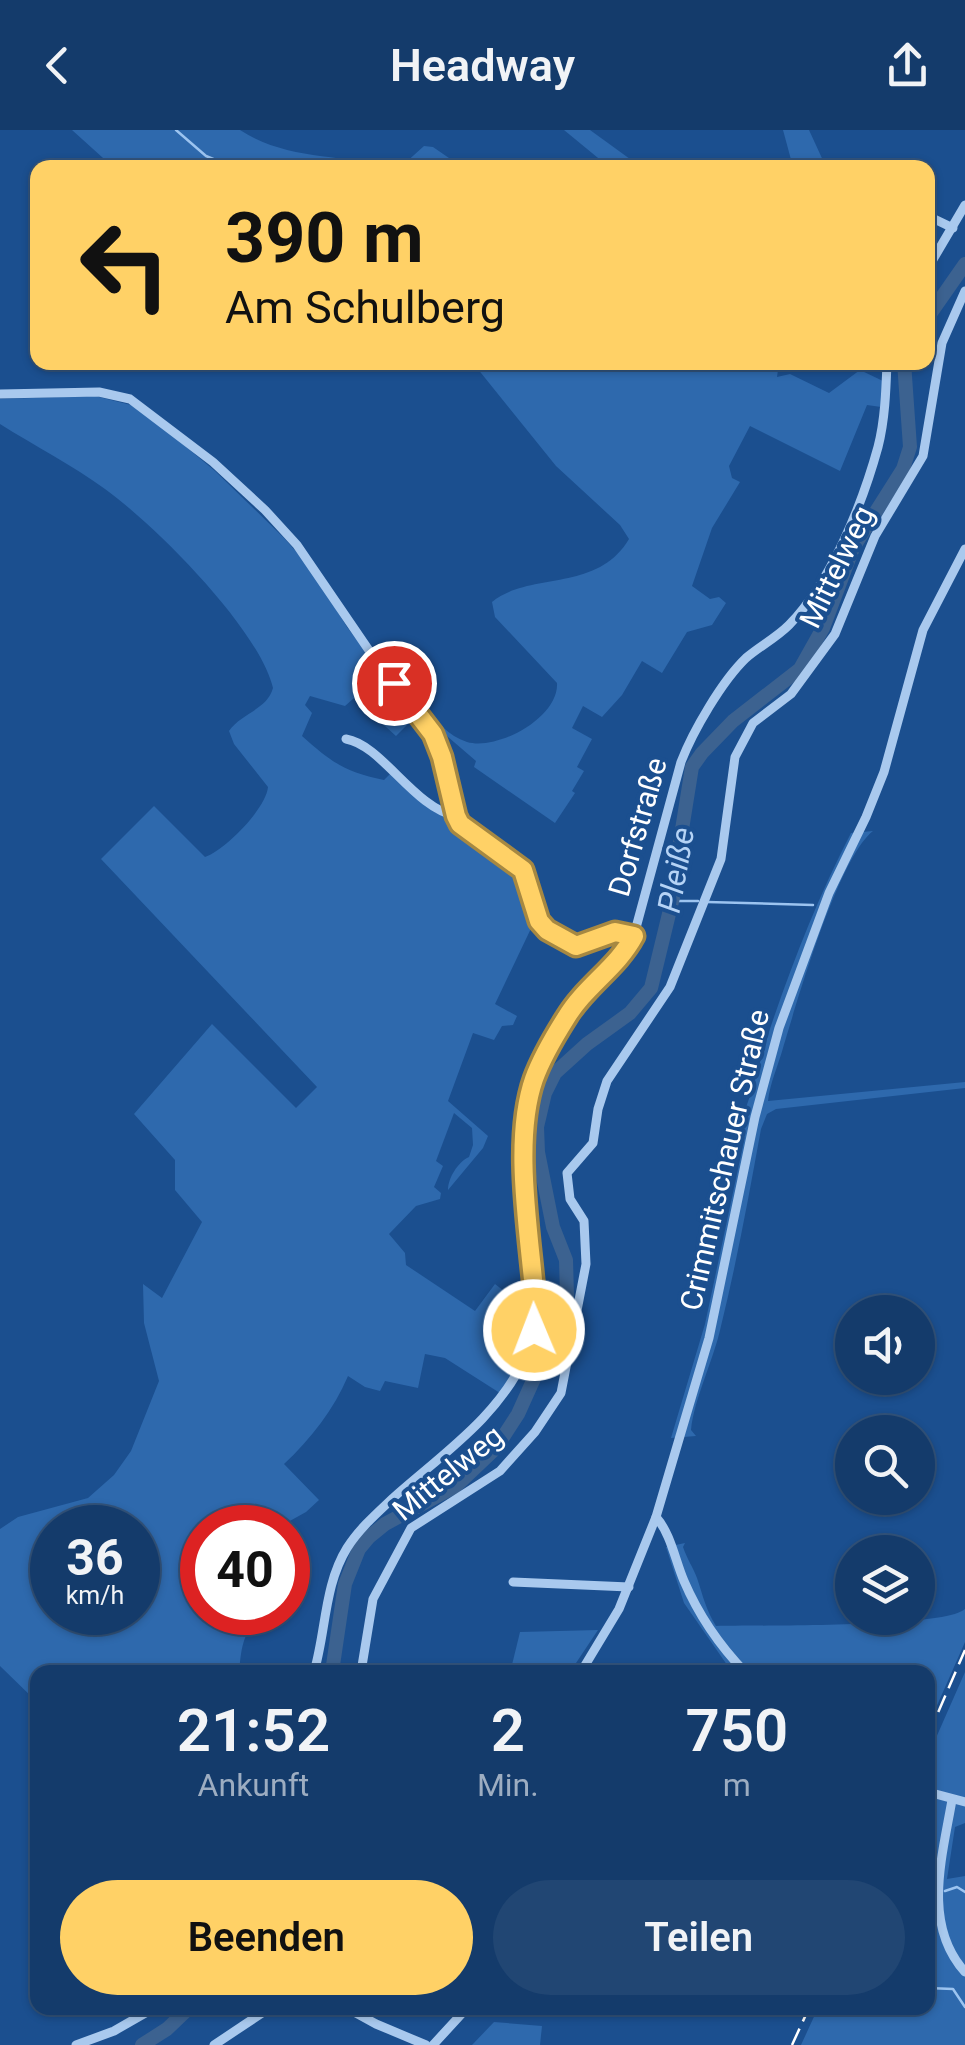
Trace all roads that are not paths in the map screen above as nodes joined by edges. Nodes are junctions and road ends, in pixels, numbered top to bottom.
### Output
1 (965, 205) edge
2 (935, 219) edge
3 (953, 228) junction
4 (935, 257) edge
5 (965, 291) edge
6 (886, 370) edge
7 (0, 394) edge
8 (965, 549) edge
9 (346, 739) dead end
10 (456, 816) junction
11 (634, 936) junction
12 (656, 1517) junction
13 (513, 1582) dead end
14 (629, 1586) junction
15 (315, 1665) edge
16 (362, 1665) edge
17 (585, 1665) edge
18 (740, 1665) edge
19 (935, 1794) edge
20 (952, 1800) junction
21 (965, 1802) edge
22 (965, 1972) edge
23 (142, 2015) edge
24 (260, 2015) edge
25 (360, 2015) edge
26 (460, 2015) edge
27 (76, 2045) edge
28 (214, 2045) edge
29 (429, 2045) edge

1 - 3 street
2 - 3 street
3 - 4 street
5 - 16 street, Mittelweg
6 - 11 street, Dorfstraße
7 - 10 street
8 - 12 street, Crimmitschauer Straße
9 - 10 street
10 - 11 street
11 - 15 street, Dorfstraße
12 - 14 street, Crimmitschauer Straße
12 - 18 street
13 - 14 street
14 - 17 street, Crimmitschauer Straße
19 - 20 street
20 - 21 street
20 - 22 street
23 - 27 street
24 - 28 street
25 - 29 street
26 - 29 street

